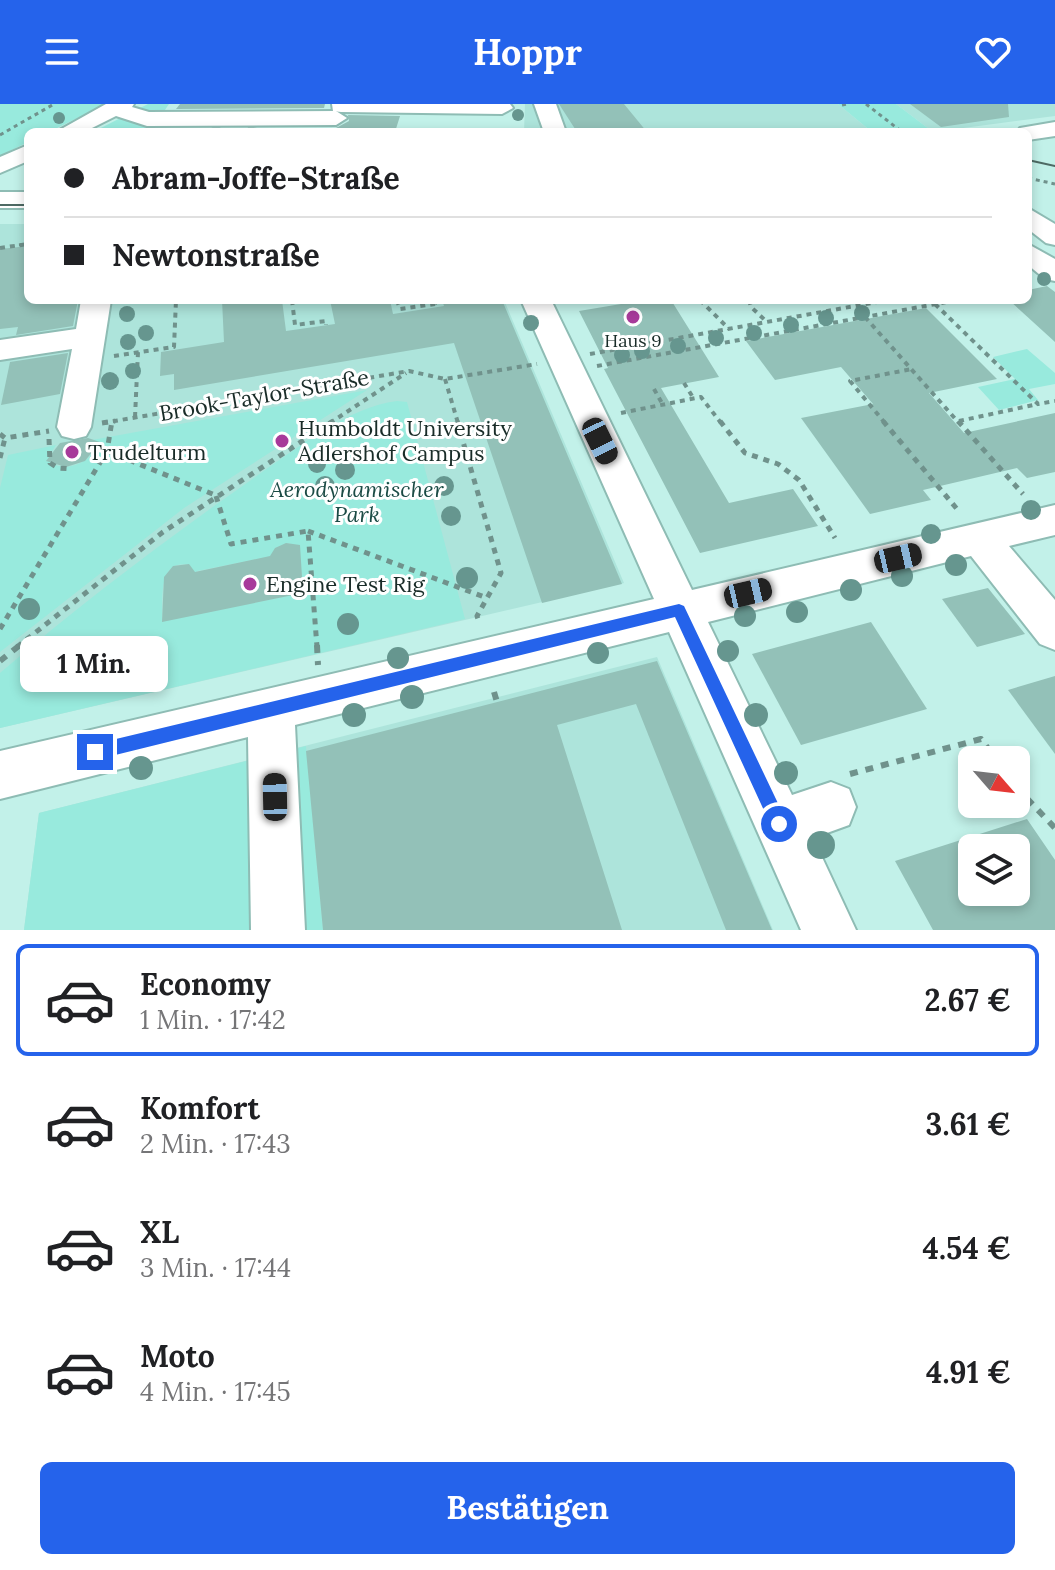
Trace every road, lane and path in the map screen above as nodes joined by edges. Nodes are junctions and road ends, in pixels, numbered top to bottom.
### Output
1 (54, 104) edge
2 (545, 104) edge
3 (866, 104) edge
4 (119, 106) edge
5 (417, 106) edge
6 (502, 106) edge
7 (337, 115) edge
8 (164, 118) edge
9 (221, 127) edge
10 (75, 128) edge
11 (418, 128) edge
12 (501, 128) edge
13 (554, 128) edge
14 (897, 128) edge
15 (1055, 129) edge
16 (1032, 132) edge
17 (0, 135) edge
18 (24, 154) edge
19 (0, 166) edge
20 (1032, 179) edge
21 (1055, 184) edge
22 (0, 200) edge
23 (24, 200) edge
24 (0, 214) edge
25 (24, 214) edge
26 (1032, 219) edge
27 (1055, 237) edge
28 (24, 245) edge
29 (0, 248) edge
30 (1032, 255) edge
31 (1054, 271) edge
32 (95, 304) edge
33 (176, 304) edge
34 (292, 304) edge
35 (398, 304) edge
36 (435, 304) edge
37 (435, 304) edge
38 (538, 304) edge
39 (704, 304) edge
40 (752, 304) edge
41 (866, 304) edge
42 (935, 304) joint
43 (434, 308) dead end
44 (865, 317) junction
45 (766, 322) junction
46 (326, 325) dead end
47 (729, 329) junction
48 (631, 347) junction
49 (87, 349) junction
50 (0, 350) edge
51 (138, 352) junction
52 (638, 358) junction
53 (563, 364) junction
54 (912, 369) junction
55 (409, 371) junction
56 (882, 375) junction
57 (445, 379) junction
58 (886, 380) dead end
59 (684, 383) dead end
60 (654, 389) dead end
61 (694, 399) junction
62 (1055, 401) edge
63 (1038, 404) junction
64 (663, 405) junction
65 (621, 413) dead end
66 (135, 417) junction
67 (112, 421) junction
68 (958, 421) junction
69 (74, 427) junction
70 (2, 436) edge
71 (47, 447) dead end
72 (107, 451) junction
73 (0, 458) edge
74 (72, 469) dead end
75 (1023, 494) dead end
76 (216, 496) junction
77 (1055, 520) edge
78 (968, 524) junction
79 (308, 531) junction
80 (835, 538) dead end
81 (487, 598) junction
82 (679, 610) junction
83 (479, 622) dead end
84 (0, 629) edge
85 (1055, 631) edge
86 (0, 661) edge
87 (494, 692) dead end
88 (321, 696) junction
89 (497, 702) dead end
90 (271, 708) junction
91 (962, 746) edge
92 (986, 746) edge
93 (958, 747) edge
94 (0, 775) edge
95 (838, 791) joint
96 (1030, 802) edge
97 (779, 824) junction
98 (1055, 828) edge
99 (278, 930) edge
100 (829, 930) edge

1 - 17 path
2 - 13 street
3 - 14 path
4 - 8 street
4 - 10 street
5 - 6 street
5 - 7 street
5 - 11 street
6 - 12 street
7 - 9 street
8 - 9 street
15 - 16 street
18 - 19 street
20 - 21 path
22 - 23 street
24 - 25 street
26 - 27 street
28 - 29 path
30 - 31 street
32 - 49 street
33 - 51 path
34 - 46 path
35 - 36 path
37 - 43 path
38 - 53 street
39 - 47 path
40 - 45 path
41 - 45 path
42 - 44 path
42 - 63 path
44 - 52 path
44 - 54 path
45 - 47 path
47 - 48 path
48 - 52 path
48 - 53 path
49 - 50 street
49 - 51 path
49 - 69 street
51 - 66 path
52 - 53 path
53 - 57 path, Brook-Taylor-Straße
53 - 82 street
54 - 56 path
54 - 68 path
55 - 57 path, Brook-Taylor-Straße
55 - 66 path, Brook-Taylor-Straße
55 - 76 path
56 - 58 path
56 - 78 path
57 - 81 path
59 - 61 path
60 - 64 path
61 - 64 path
61 - 80 path
62 - 63 path
63 - 68 path
64 - 65 path
66 - 67 path, Brook-Taylor-Straße
67 - 69 path, Brook-Taylor-Straße
67 - 72 path
68 - 75 path
69 - 70 path, Brook-Taylor-Straße
70 - 73 path
71 - 74 path
72 - 76 path
72 - 84 path
76 - 79 path
76 - 86 path
77 - 78 street
78 - 82 street
78 - 85 street
79 - 81 path
79 - 88 path
81 - 83 path
82 - 88 street
82 - 97 street
87 - 89 path
88 - 90 street
90 - 94 street
90 - 99 street
91 - 92 path
93 - 95 path
95 - 97 street
96 - 98 path
97 - 100 street

